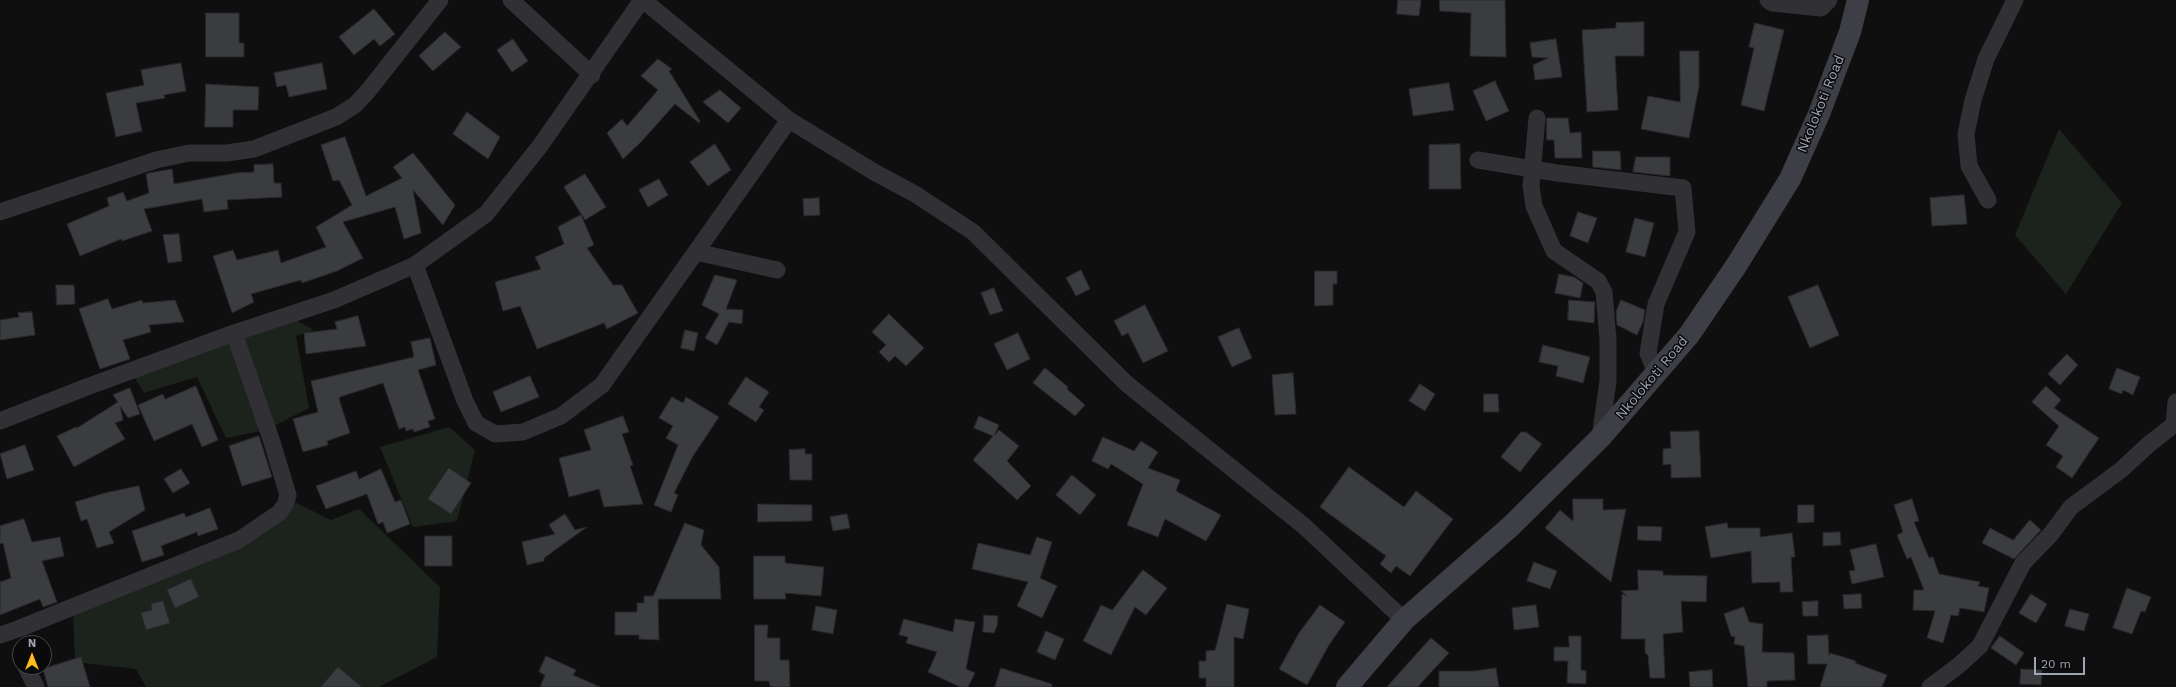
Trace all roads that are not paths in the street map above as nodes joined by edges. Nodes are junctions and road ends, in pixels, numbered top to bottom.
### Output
1 (440, 0) edge
2 (511, 0) edge
3 (643, 0) edge
4 (1768, 0) edge
5 (1829, 0) edge
6 (1858, 0) edge
7 (2015, 0) edge
8 (592, 75) junction
9 (1537, 118) dead end
10 (789, 120) junction
11 (1478, 160) dead end
12 (1533, 169) junction
13 (1988, 200) dead end
14 (0, 212) edge
15 (696, 252) junction
16 (415, 265) junction
17 (777, 270) dead end
18 (234, 333) junction
19 (1656, 374) junction
20 (2176, 402) edge
21 (0, 421) edge
22 (2175, 424) edge
23 (1600, 438) junction
24 (1404, 620) junction
25 (0, 635) edge
26 (21, 635) edge
27 (12, 636) edge
28 (30, 675) edge
29 (36, 687) edge
30 (1347, 687) edge
31 (1930, 687) edge

1 - 14 street
2 - 8 street
3 - 8 street
3 - 10 street
4 - 5 street
6 - 19 main road, Nkolokoti Road
7 - 13 street
8 - 16 street
9 - 12 street
10 - 15 street
10 - 24 street
11 - 12 street
12 - 19 street
12 - 23 street
15 - 16 street
15 - 17 street
16 - 18 street
18 - 21 street
18 - 26 street
19 - 23 main road, Nkolokoti Road
20 - 22 street
22 - 31 street
23 - 24 main road, Nkolokoti Road
24 - 30 main road, Nkolokoti Road
25 - 27 street
28 - 29 street

